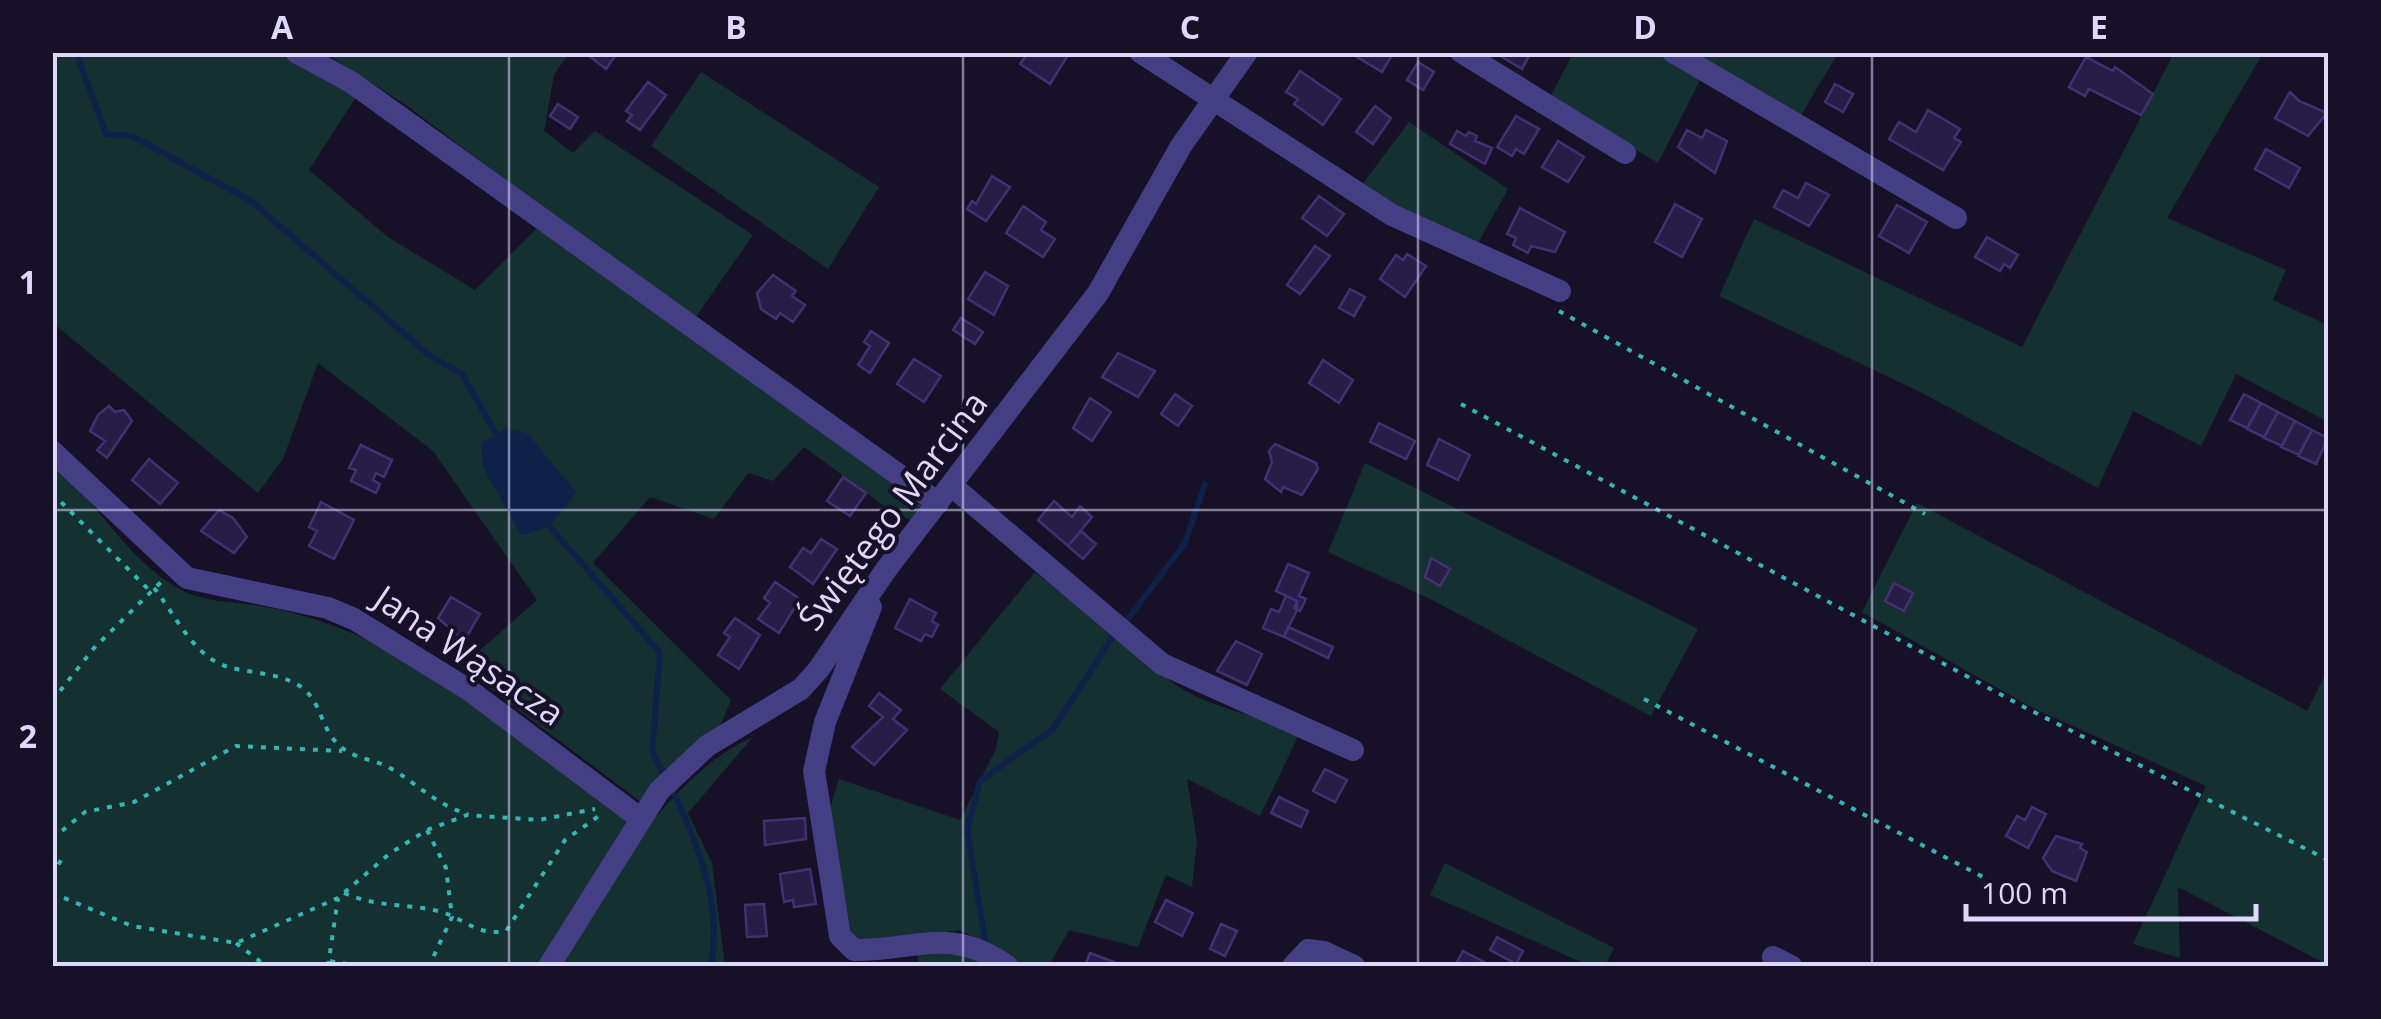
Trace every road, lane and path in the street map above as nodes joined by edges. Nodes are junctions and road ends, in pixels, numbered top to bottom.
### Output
1 (296, 52) edge
2 (1140, 52) edge
3 (1247, 52) edge
4 (1461, 52) edge
5 (1674, 52) edge
6 (1212, 97) junction
7 (1625, 153) dead end
8 (1956, 218) dead end
9 (1554, 298) joint
10 (1461, 404) dead end
11 (52, 450) edge
12 (52, 493) edge
13 (945, 494) junction
14 (1925, 514) dead end
15 (174, 567) junction
16 (885, 571) junction
17 (152, 590) junction
18 (1644, 700) dead end
19 (52, 701) edge
20 (345, 750) junction
21 (1354, 750) dead end
22 (473, 815) junction
23 (641, 819) junction
24 (427, 830) junction
25 (52, 839) edge
26 (52, 852) edge
27 (2328, 860) edge
28 (52, 876) edge
29 (2000, 886) dead end
30 (52, 893) edge
31 (344, 893) junction
32 (338, 898) junction
33 (452, 918) junction
34 (236, 943) junction
35 (329, 964) edge
36 (266, 966) edge
37 (358, 966) edge
38 (429, 966) edge
39 (549, 966) edge
40 (1007, 966) edge
41 (1293, 966) edge
42 (1354, 966) edge

1 - 13 street
2 - 6 street
3 - 6 street, Świętego Marcina
4 - 7 street
5 - 8 street
6 - 9 street
6 - 13 street, Świętego Marcina
9 - 14 path
10 - 27 path
11 - 15 street, Jana Wąsacza
12 - 17 path
13 - 16 street, Świętego Marcina
13 - 21 street
15 - 17 path
15 - 23 street, Jana Wąsacza
16 - 23 street, Świętego Marcina
16 - 40 street
17 - 19 path
17 - 20 path
18 - 29 path
20 - 22 path
20 - 25 path
22 - 24 path
22 - 33 path
23 - 39 street, Świętego Marcina
24 - 31 path
24 - 33 path
26 - 28 path
30 - 34 path
31 - 32 path
31 - 33 path
32 - 34 path
32 - 35 path
33 - 38 path
34 - 36 path
35 - 37 path
41 - 42 street

